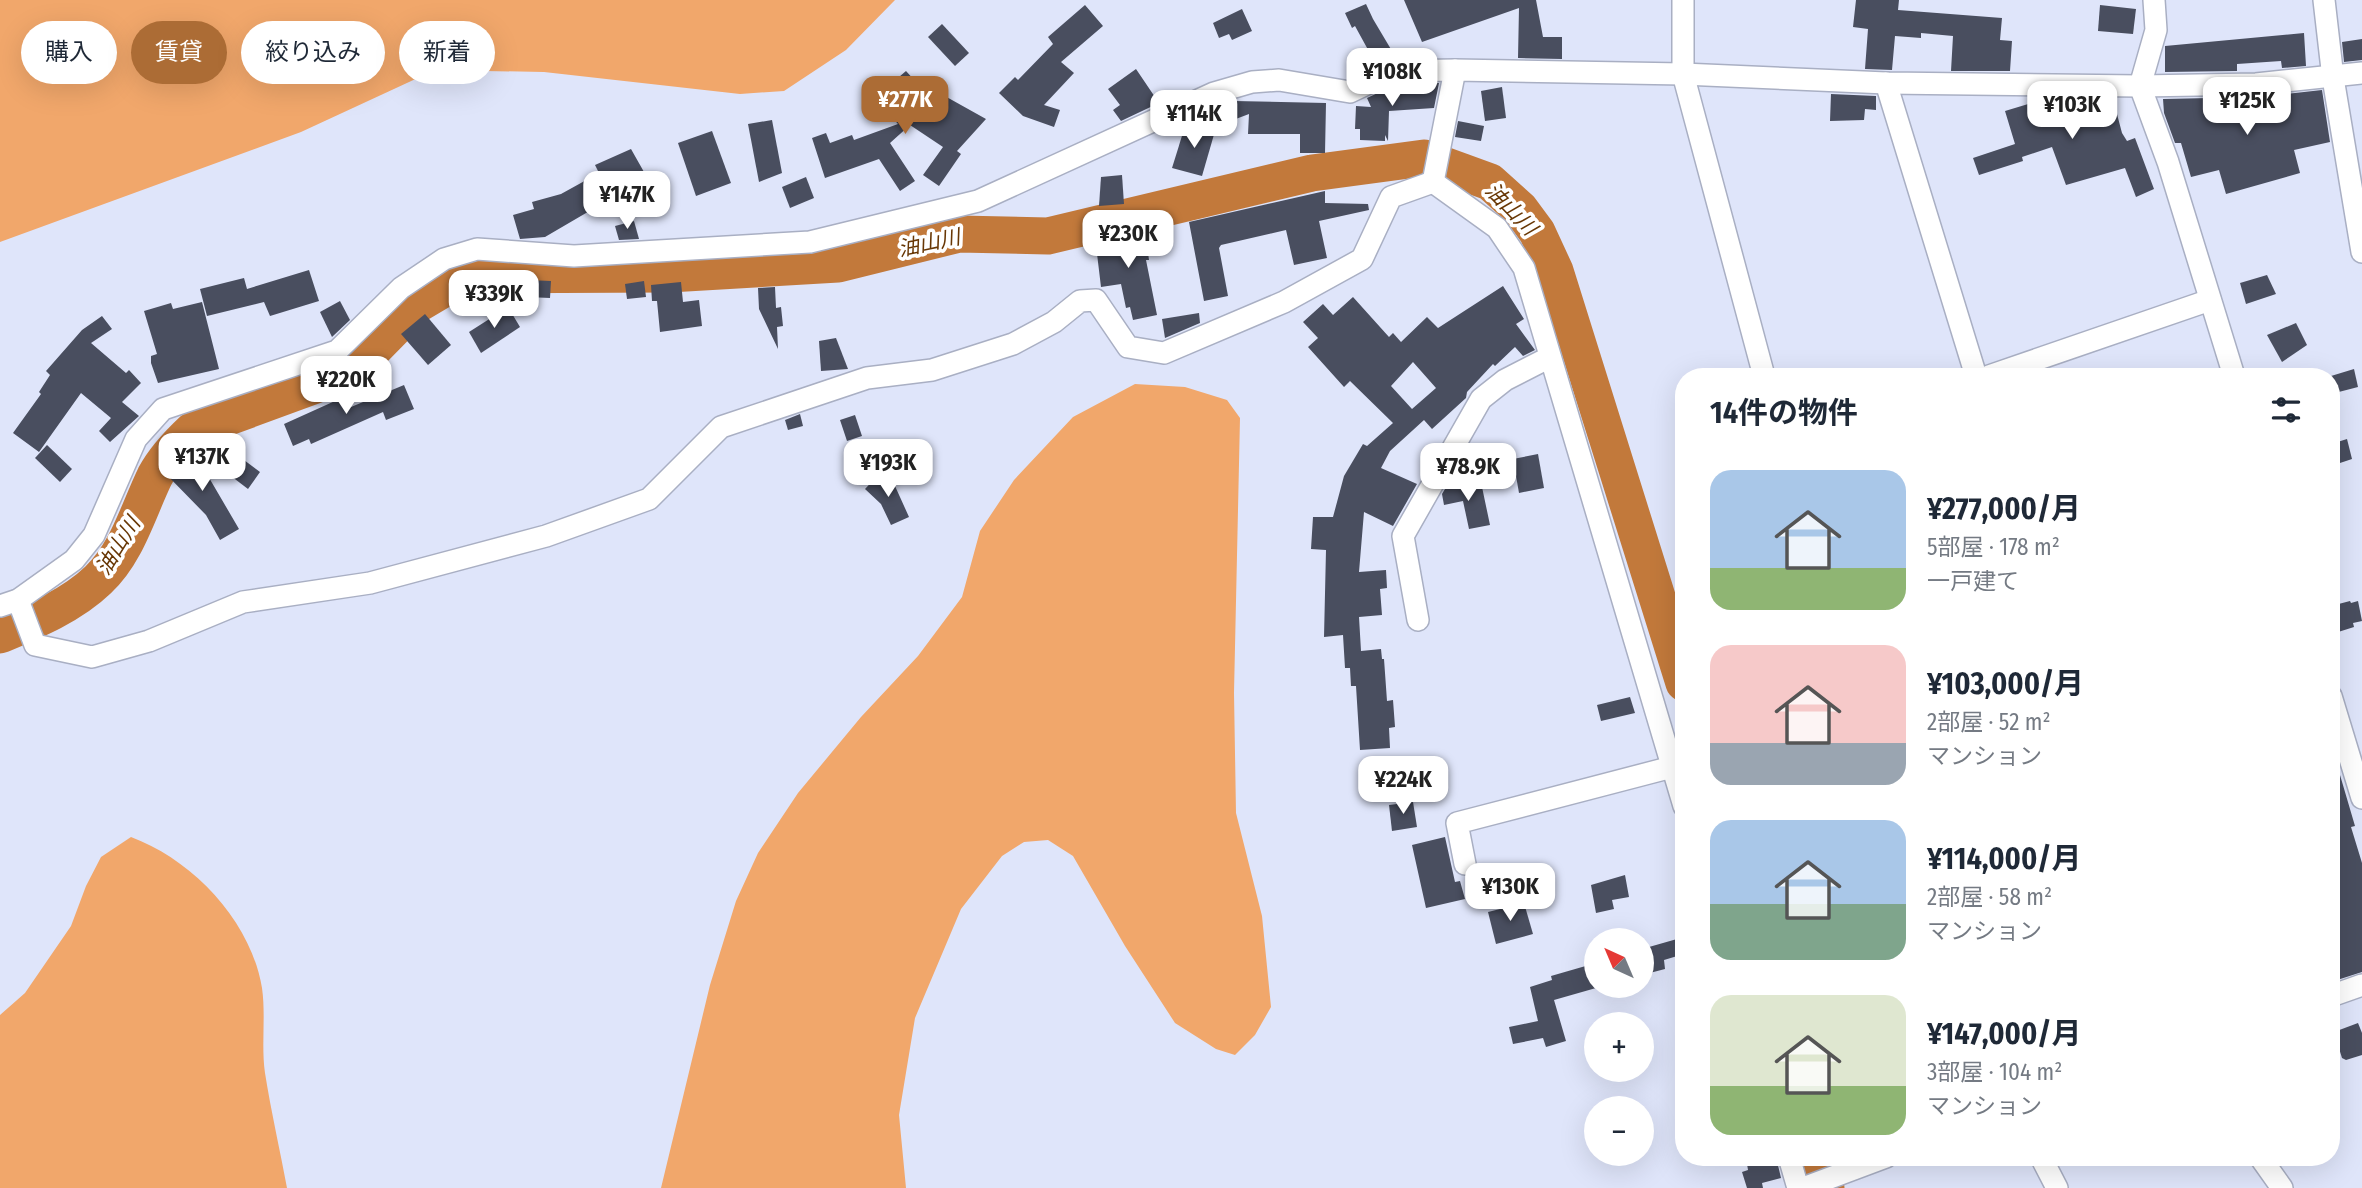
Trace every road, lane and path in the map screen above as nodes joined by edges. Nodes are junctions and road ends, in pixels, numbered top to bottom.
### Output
1 (1683, 0) edge
2 (2154, 0) edge
3 (2324, 0) edge
4 (1455, 70) junction
5 (1683, 74) junction
6 (2362, 74) edge
7 (2333, 78) junction
8 (1886, 83) junction
9 (2140, 86) junction
10 (1433, 183) junction
11 (2362, 252) edge
12 (2210, 299) junction
13 (1550, 357) junction
14 (1762, 368) edge
15 (1974, 368) edge
16 (2012, 368) edge
17 (2232, 368) edge
18 (9, 603) edge
19 (1418, 620) dead end
20 (2340, 726) edge
21 (1672, 767) junction
22 (1675, 777) edge
23 (2362, 798) edge
24 (1465, 864) dead end
25 (2362, 985) edge
26 (2340, 993) edge
27 (1792, 1166) edge
28 (1861, 1166) edge
29 (2046, 1166) edge
30 (2266, 1166) edge
31 (1801, 1188) edge
32 (2057, 1188) edge
33 (2282, 1188) edge

1 - 5 street
2 - 9 street
3 - 7 street
4 - 5 street
4 - 10 street
4 - 18 street
5 - 8 street
5 - 14 street
6 - 7 street
7 - 9 street
7 - 11 street
8 - 9 street
8 - 15 street
9 - 12 street
10 - 13 street
10 - 18 street
12 - 16 street
12 - 17 street
13 - 19 street
13 - 21 street
20 - 23 street
21 - 22 street
21 - 24 street
25 - 26 street
27 - 31 street
28 - 31 street
29 - 32 street
30 - 33 street

